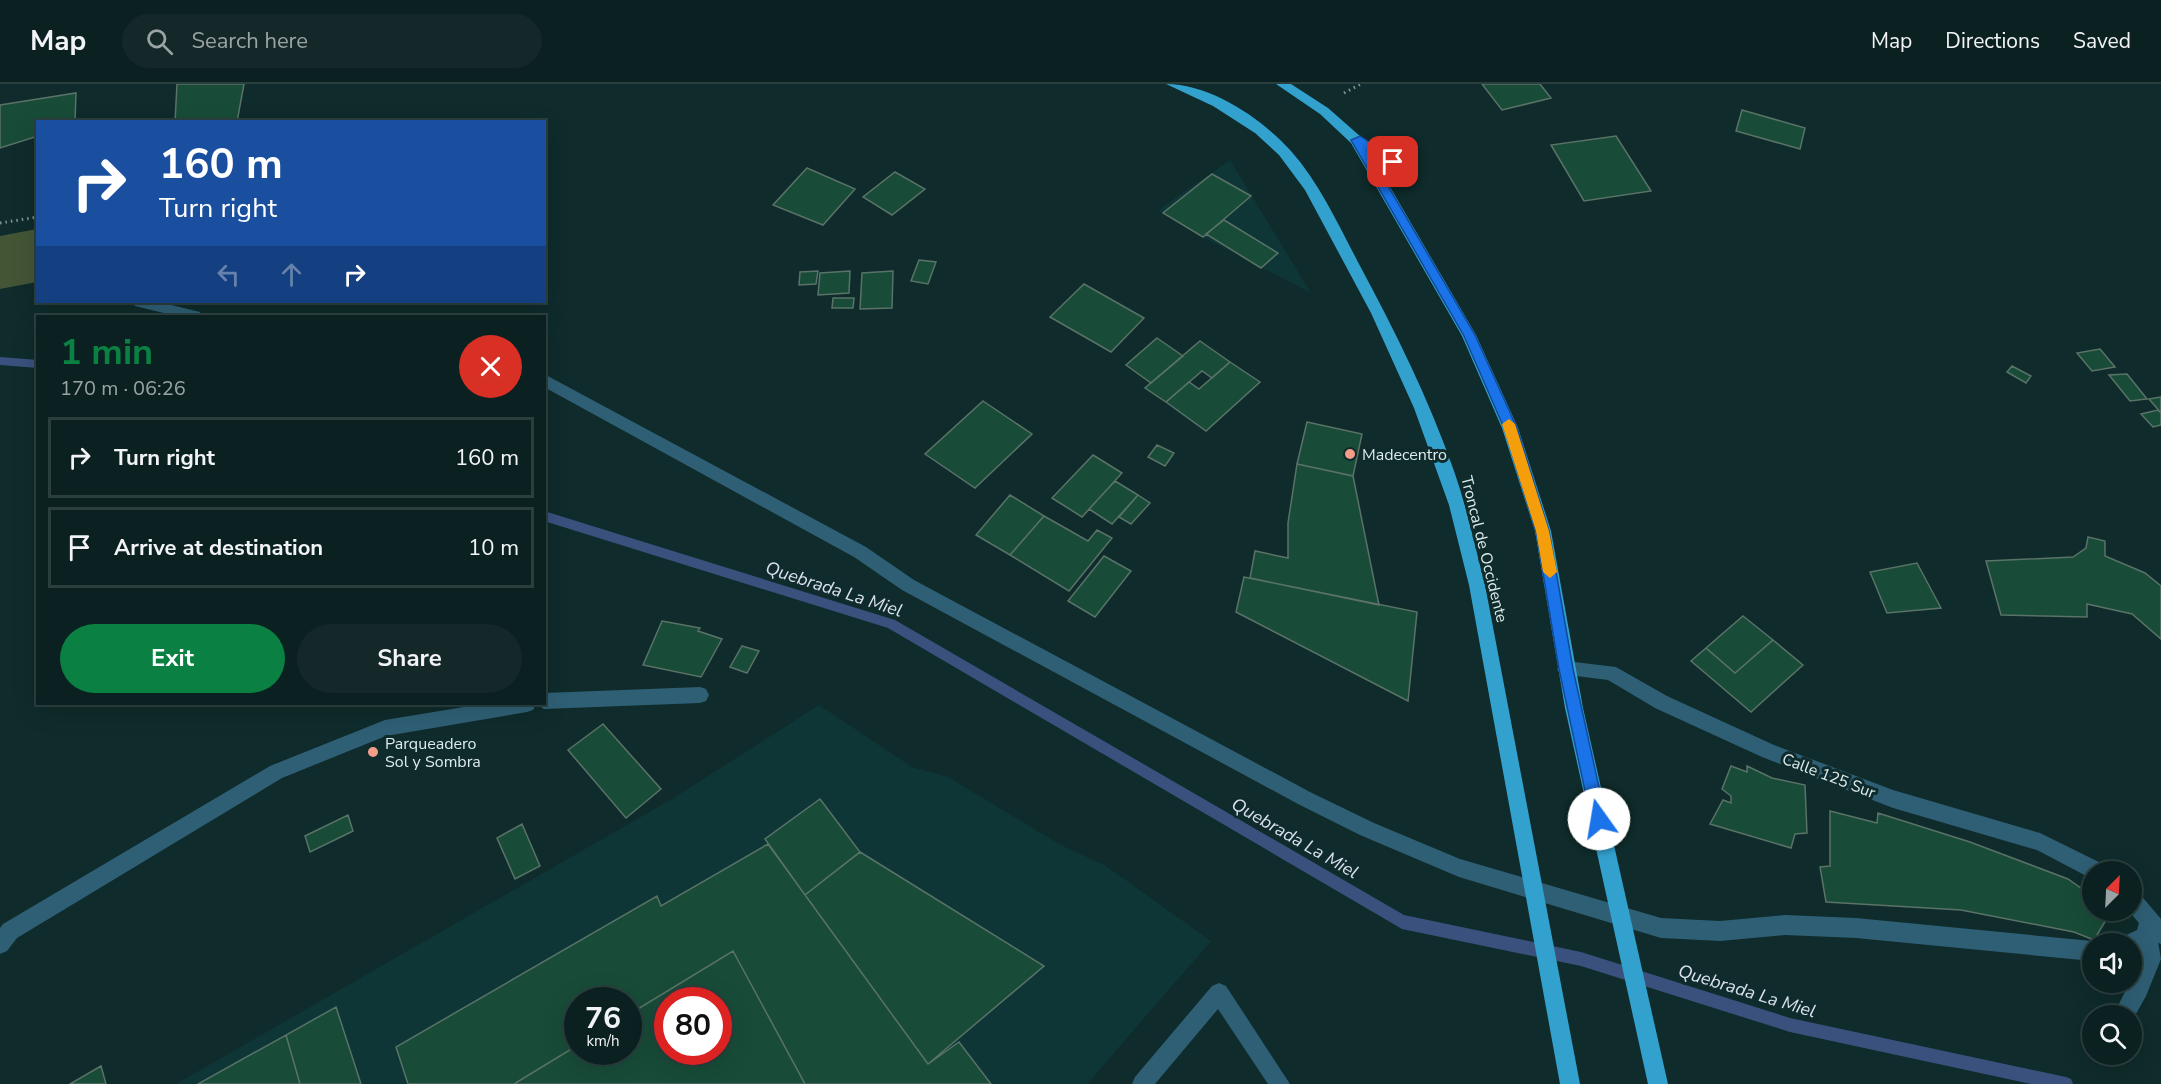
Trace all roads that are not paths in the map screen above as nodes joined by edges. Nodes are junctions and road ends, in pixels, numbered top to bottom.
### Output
1 (1172, 84) edge
2 (1282, 84) edge
3 (1356, 140) junction
4 (1410, 173) dead end
5 (144, 303) edge
6 (191, 315) edge
7 (546, 381) edge
8 (1566, 669) junction
9 (700, 695) dead end
10 (546, 700) edge
11 (520, 705) edge
12 (2082, 864) edge
13 (2146, 933) edge
14 (0, 944) edge
15 (2082, 950) edge
16 (2130, 1005) edge
17 (1142, 1084) edge
18 (1280, 1084) edge
19 (1570, 1084) edge
20 (1658, 1084) edge

1 - 19 highway, Troncal de Occidente
2 - 3 highway
3 - 4 street
3 - 8 highway
5 - 6 street
7 - 15 street
8 - 12 street, Calle 125 Sur
8 - 20 highway
9 - 10 street
11 - 14 street
13 - 16 street
17 - 18 street

